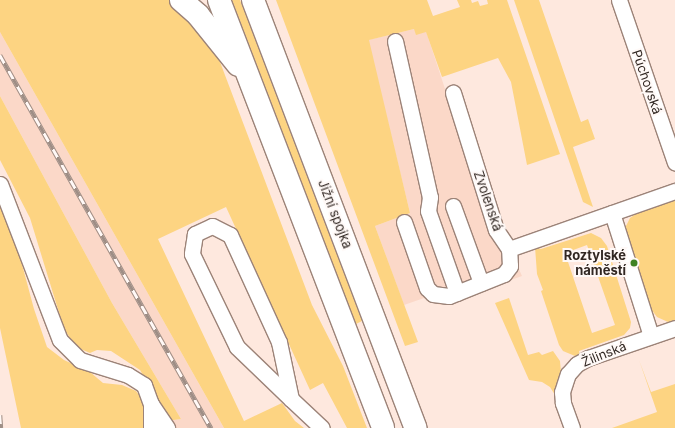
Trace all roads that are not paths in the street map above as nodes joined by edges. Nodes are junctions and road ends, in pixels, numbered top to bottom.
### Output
1 (181, 0) edge
2 (219, 0) edge
3 (253, 0) edge
4 (619, 0) edge
5 (395, 41) dead end
6 (253, 85) junction
7 (453, 93) dead end
8 (675, 163) edge
9 (1, 187) edge
10 (675, 191) edge
11 (453, 206) dead end
12 (612, 213) junction
13 (404, 222) dead end
14 (509, 249) junction
15 (481, 283) junction
16 (457, 293) junction
17 (675, 328) edge
18 (651, 336) junction
19 (290, 399) junction
20 (151, 404) junction
21 (151, 428) edge
22 (167, 428) edge
23 (322, 428) edge
24 (383, 428) edge
25 (416, 428) edge
26 (572, 428) edge

1 - 6 highway
2 - 6 highway
3 - 25 highway, Jižní spojka
4 - 8 street, Púchovská
5 - 16 street
6 - 24 highway
7 - 14 street, Zvolenská
9 - 20 street
10 - 12 street
11 - 15 street
12 - 14 street
12 - 18 street
13 - 16 street
14 - 15 street
15 - 16 street
17 - 18 street
18 - 26 street, Žilinská
19 - 19 street
19 - 23 street
20 - 21 street
20 - 22 street

